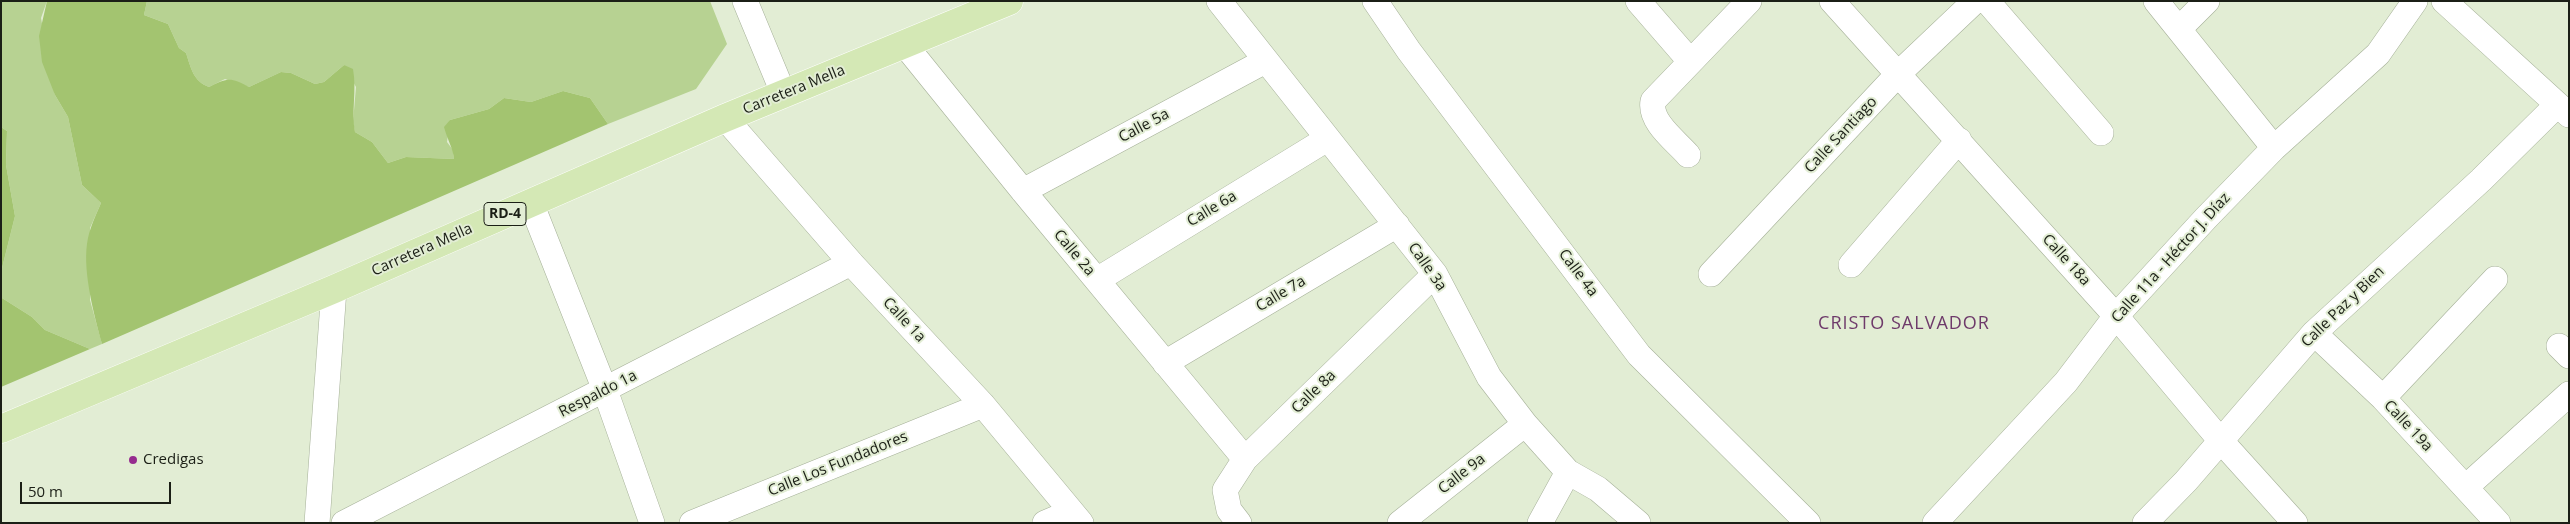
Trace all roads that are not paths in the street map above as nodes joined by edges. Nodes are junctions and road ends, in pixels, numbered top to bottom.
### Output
1 (745, 1) edge
2 (1009, 1) edge
3 (1219, 1) edge
4 (1375, 1) edge
5 (1638, 1) edge
6 (1749, 1) edge
7 (1832, 1) edge
8 (1976, 1) edge
9 (1987, 1) edge
10 (2156, 1) edge
11 (2207, 1) edge
12 (2415, 1) edge
13 (2444, 1) edge
14 (2180, 28) junction
15 (905, 45) junction
16 (1265, 61) junction
17 (1690, 61) junction
18 (1899, 73) junction
19 (784, 95) junction
20 (2562, 111) edge
21 (725, 118) junction
22 (2101, 134) dead end
23 (1327, 139) junction
24 (1959, 140) junction
25 (2274, 148) junction
26 (1688, 155) dead end
27 (1023, 191) junction
28 (531, 203) junction
29 (1397, 225) junction
30 (851, 263) junction
31 (1851, 265) dead end
32 (1435, 274) junction
33 (1711, 274) dead end
34 (2495, 279) dead end
35 (1096, 280) junction
36 (334, 289) junction
37 (2116, 316) junction
38 (2314, 333) junction
39 (1165, 363) junction
40 (605, 390) junction
41 (2569, 394) edge
42 (2383, 398) junction
43 (983, 405) junction
44 (1525, 424) junction
45 (1, 429) edge
46 (2221, 441) junction
47 (1245, 459) junction
48 (1568, 472) junction
49 (2466, 487) junction
50 (1076, 517) edge
51 (317, 523) edge
52 (344, 523) edge
53 (652, 523) edge
54 (692, 523) edge
55 (1045, 523) edge
56 (1239, 523) edge
57 (1400, 523) edge
58 (1540, 523) edge
59 (1638, 523) edge
60 (1808, 523) edge
61 (1935, 523) edge
62 (2145, 523) edge
63 (2295, 523) edge
64 (2498, 523) edge

1 - 19 street
2 - 15 main road, Carretera Mella / RD-4
3 - 16 street, Calle 3a
4 - 60 street, Calle 4a
5 - 17 street
6 - 17 street
7 - 18 street, Calle 18a
8 - 18 street, Calle Santiago
9 - 22 street
10 - 14 street
11 - 14 street
12 - 25 street, Calle 11a - Héctor J. Díaz
13 - 20 street
14 - 25 street
15 - 19 main road, Carretera Mella / RD-4
15 - 27 street, Calle 2a
16 - 23 street, Calle 3a
16 - 27 street, Calle 5a
17 - 26 street
18 - 24 street, Calle 18a
18 - 33 street, Calle Santiago
19 - 21 main road, Carretera Mella / RD-4
20 - 38 street, Calle Paz y Bien
21 - 28 main road, Carretera Mella / RD-4
21 - 30 street, Calle 1a
23 - 29 street, Calle 3a
23 - 35 street, Calle 6a
24 - 31 street
24 - 37 street, Calle 18a
25 - 37 street, Calle 11a - Héctor J. Díaz
27 - 35 street, Calle 2a
28 - 36 main road, Carretera Mella / RD-4
28 - 40 street
29 - 32 street, Calle 3a
29 - 39 street, Calle 7a
30 - 40 street, Respaldo 1a
30 - 43 street, Calle 1a
32 - 44 street, Calle 3a
32 - 47 street, Calle 8a
34 - 42 street
35 - 39 street, Calle 2a
36 - 45 main road, Carretera Mella / RD-4
36 - 51 street
37 - 46 street, Calle 18a
37 - 61 street, Calle 11a - Héctor J. Díaz
38 - 42 street, Calle 19a
38 - 46 street, Calle Paz y Bien
39 - 47 street, Calle 2a
40 - 52 street, Respaldo 1a
40 - 53 street
41 - 49 street
42 - 49 street, Calle 19a
43 - 50 street, Calle 1a
43 - 54 street, Calle Los Fundadores
44 - 48 street, Calle 3a
44 - 57 street, Calle 9a
46 - 62 street, Calle Paz y Bien
46 - 63 street, Calle 18a
47 - 56 street, Calle 8a
48 - 58 street
48 - 59 street, Calle 3a
49 - 64 street, Calle 19a
50 - 55 street

